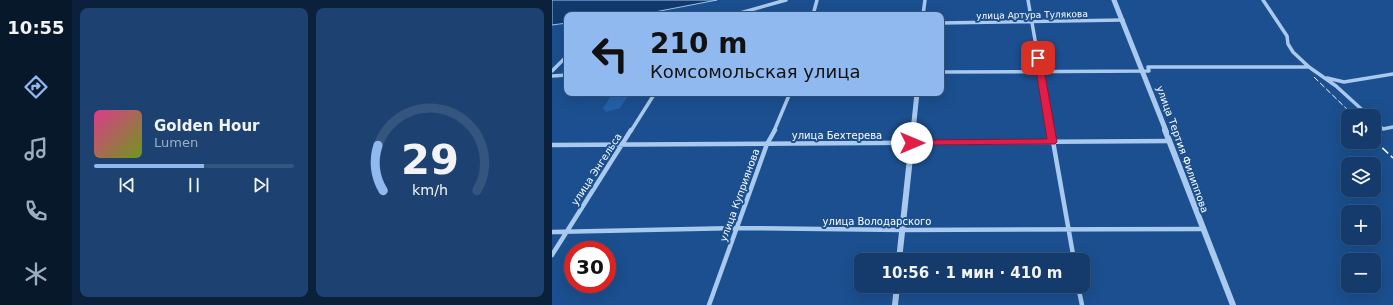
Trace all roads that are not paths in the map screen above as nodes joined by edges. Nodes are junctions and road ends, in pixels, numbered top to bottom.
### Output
1 (786, 0) edge
2 (817, 0) edge
3 (924, 0) edge
4 (1028, 0) edge
5 (1114, 0) edge
6 (1263, 0) edge
7 (744, 12) edge
8 (814, 12) edge
9 (923, 12) edge
10 (1123, 20) junction
11 (1032, 21) junction
12 (944, 23) edge
13 (564, 59) edge
14 (1309, 67) junction
15 (552, 71) edge
16 (1040, 71) junction
17 (1145, 71) junction
18 (944, 72) edge
19 (1393, 74) edge
20 (564, 75) edge
21 (552, 76) edge
22 (1323, 77) junction
23 (654, 96) edge
24 (789, 96) edge
25 (917, 96) edge
26 (1361, 109) edge
27 (1381, 127) edge
28 (1393, 127) edge
29 (1170, 141) junction
30 (1052, 142) junction
31 (912, 143) junction
32 (767, 144) junction
33 (552, 145) edge
34 (623, 145) junction
35 (738, 228) junction
36 (1068, 228) junction
37 (1202, 229) junction
38 (902, 230) junction
39 (567, 231) junction
40 (552, 232) edge
41 (900, 253) edge
42 (1073, 253) edge
43 (552, 255) edge
44 (896, 293) edge
45 (1079, 293) edge
46 (709, 305) edge
47 (895, 305) edge
48 (1082, 305) edge
49 (1233, 305) edge

1 - 7 street
2 - 8 street
3 - 9 street
4 - 11 street
5 - 10 street, улица Тертия Филиппова
6 - 14 street
10 - 11 street, улица Артура Тулякова
10 - 17 street, улица Тертия Филиппова
11 - 12 street, улица Артура Тулякова
11 - 16 street
13 - 15 street
14 - 17 street
14 - 22 street
16 - 17 street
16 - 18 street
16 - 30 street
17 - 29 street, улица Тертия Филиппова
19 - 22 street
20 - 21 street
22 - 26 street
23 - 34 street, улица Энгельса
24 - 32 street, улица Куприянова
25 - 31 street
27 - 28 street
29 - 30 street, улица Бехтерева
29 - 37 street, улица Тертия Филиппова
30 - 31 street, улица Бехтерева
30 - 36 street
31 - 32 street, улица Бехтерева
31 - 38 street
32 - 34 street, улица Бехтерева
32 - 35 street, улица Куприянова
33 - 34 street, улица Бехтерева
34 - 39 street, улица Энгельса
35 - 38 street, улица Володарского
35 - 39 street, улица Володарского
35 - 46 street, улица Куприянова
36 - 37 street, улица Володарского
36 - 38 street, улица Володарского
36 - 42 street
37 - 49 street, улица Тертия Филиппова
38 - 41 street
39 - 40 street, улица Володарского
39 - 43 street, улица Энгельса
44 - 47 street
45 - 48 street

